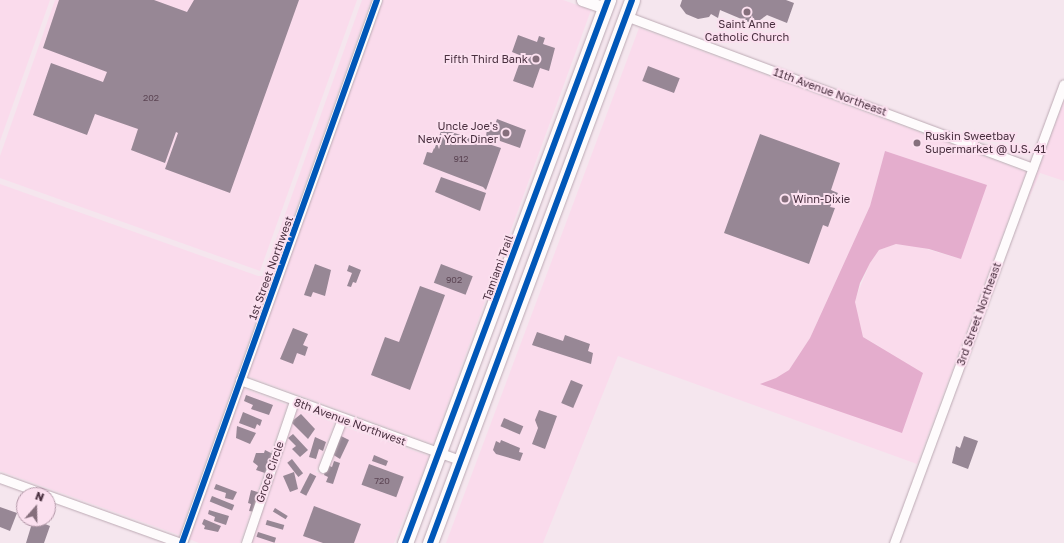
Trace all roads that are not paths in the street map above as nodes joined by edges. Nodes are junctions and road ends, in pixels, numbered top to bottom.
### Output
1 (377, 0) edge
2 (582, 0) edge
3 (620, 0) edge
4 (632, 0) edge
5 (606, 4) edge
6 (626, 16) junction
7 (616, 42) junction
8 (1064, 84) edge
9 (1033, 168) junction
10 (240, 380) junction
11 (294, 401) junction
12 (342, 419) junction
13 (440, 453) junction
14 (462, 461) junction
15 (323, 468) dead end
16 (0, 478) edge
17 (182, 543) edge
18 (246, 543) edge
19 (405, 543) edge
20 (430, 543) edge
21 (894, 543) edge

1 - 10 street, 1st Street Northwest
2 - 5 street
3 - 6 main road
4 - 6 main road
5 - 7 main road
5 - 13 main road, Tamiami Trail
6 - 7 main road
6 - 9 street, 11th Avenue Northeast
7 - 14 main road
8 - 9 street, 3rd Street Northeast
9 - 21 street, 3rd Street Northeast
10 - 11 street, 8th Avenue Northwest
10 - 17 street, 1st Street Northwest
11 - 12 street, 8th Avenue Northwest
11 - 18 street, Groce Circle
12 - 13 street, 8th Avenue Northwest
12 - 15 street
13 - 14 street, 8th Avenue Northwest
13 - 19 main road, Tamiami Trail
14 - 20 main road
16 - 17 street

